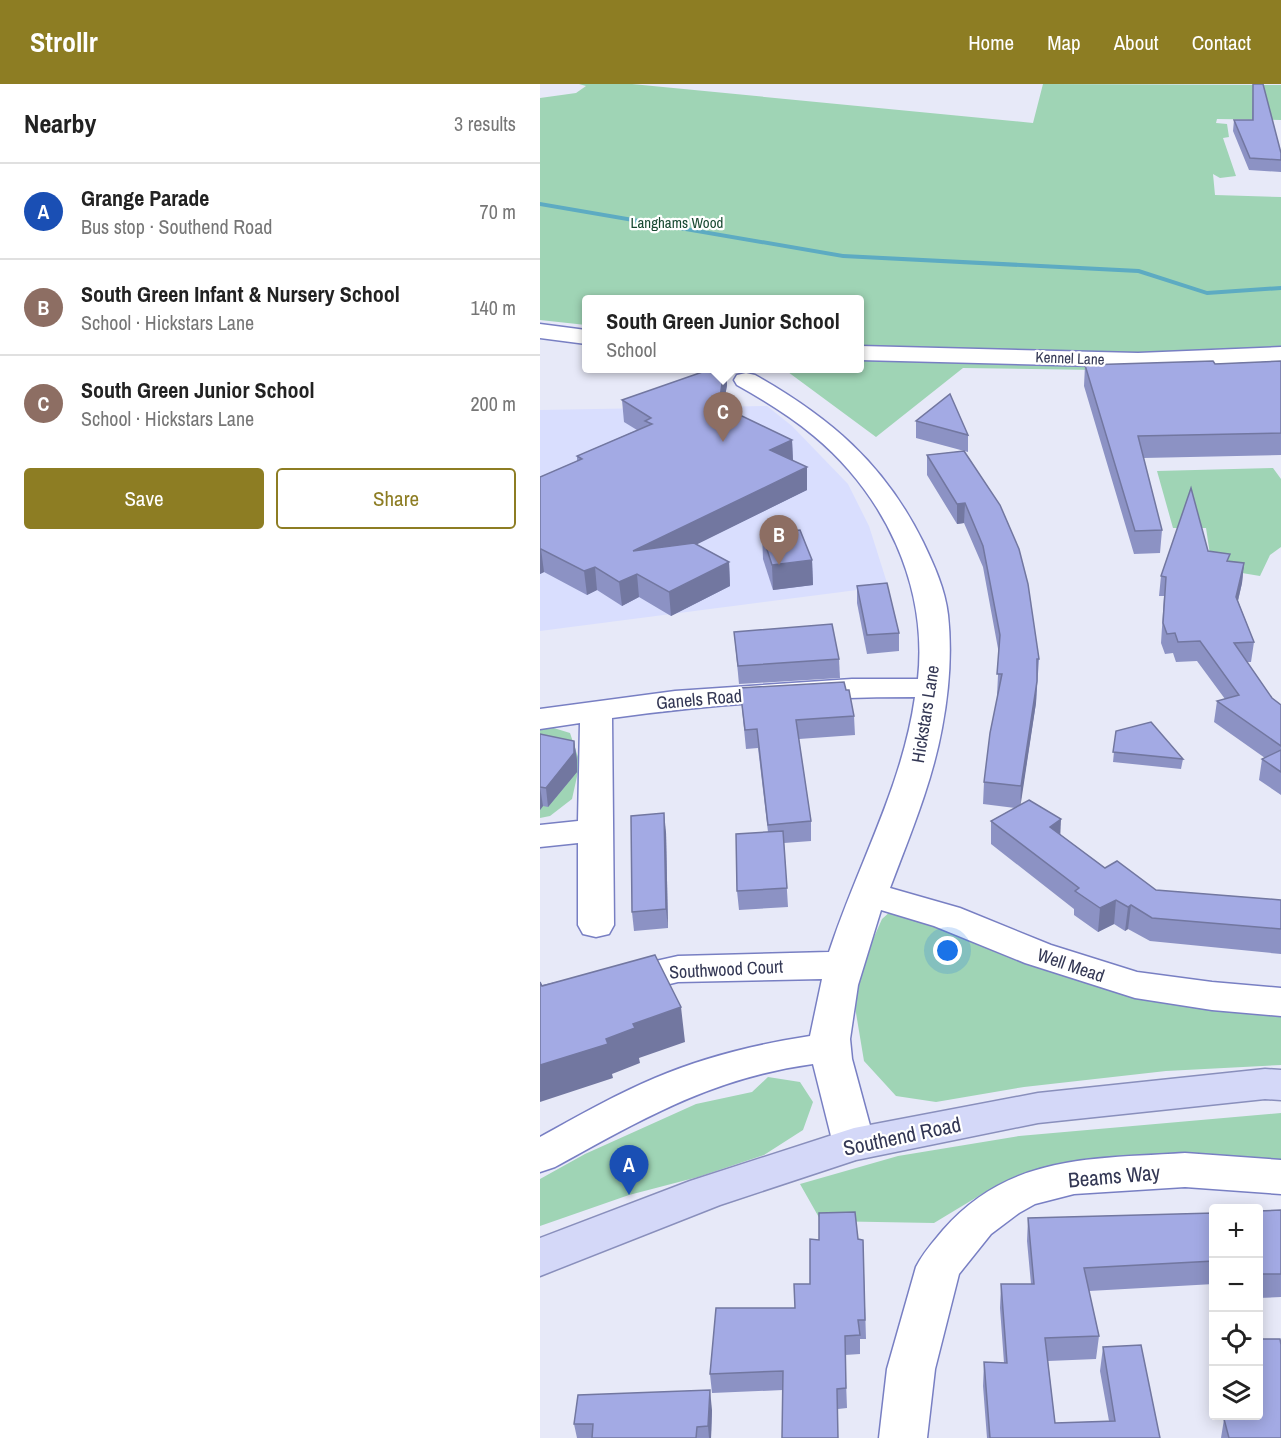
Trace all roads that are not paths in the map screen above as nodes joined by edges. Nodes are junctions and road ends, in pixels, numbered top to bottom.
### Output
1 (540, 331) edge
2 (582, 336) edge
3 (864, 353) edge
4 (1281, 354) edge
5 (749, 374) edge
6 (931, 688) junction
7 (596, 710) junction
8 (540, 719) edge
9 (595, 830) junction
10 (540, 836) edge
11 (870, 894) junction
12 (596, 925) dead end
13 (843, 965) junction
14 (540, 1001) edge
15 (1281, 1002) edge
16 (830, 1048) junction
17 (1281, 1085) edge
18 (854, 1144) junction
19 (540, 1156) edge
20 (1281, 1177) edge
21 (540, 1258) edge
22 (903, 1438) edge

1 - 2 street
3 - 4 street, Kennel Lane
5 - 6 street, Hickstars Lane
6 - 7 street, Ganels Road
6 - 11 street, Hickstars Lane
7 - 8 street, Ganels Road
7 - 9 street
9 - 10 street
9 - 12 street
11 - 13 street, Hickstars Lane
11 - 15 street, Well Mead
13 - 14 street, Southwood Court
13 - 16 street, Hickstars Lane
16 - 18 street, Hickstars Lane
16 - 19 street
17 - 18 main road, Southend Road
18 - 21 main road, Southend Road
20 - 22 street, Beams Way

